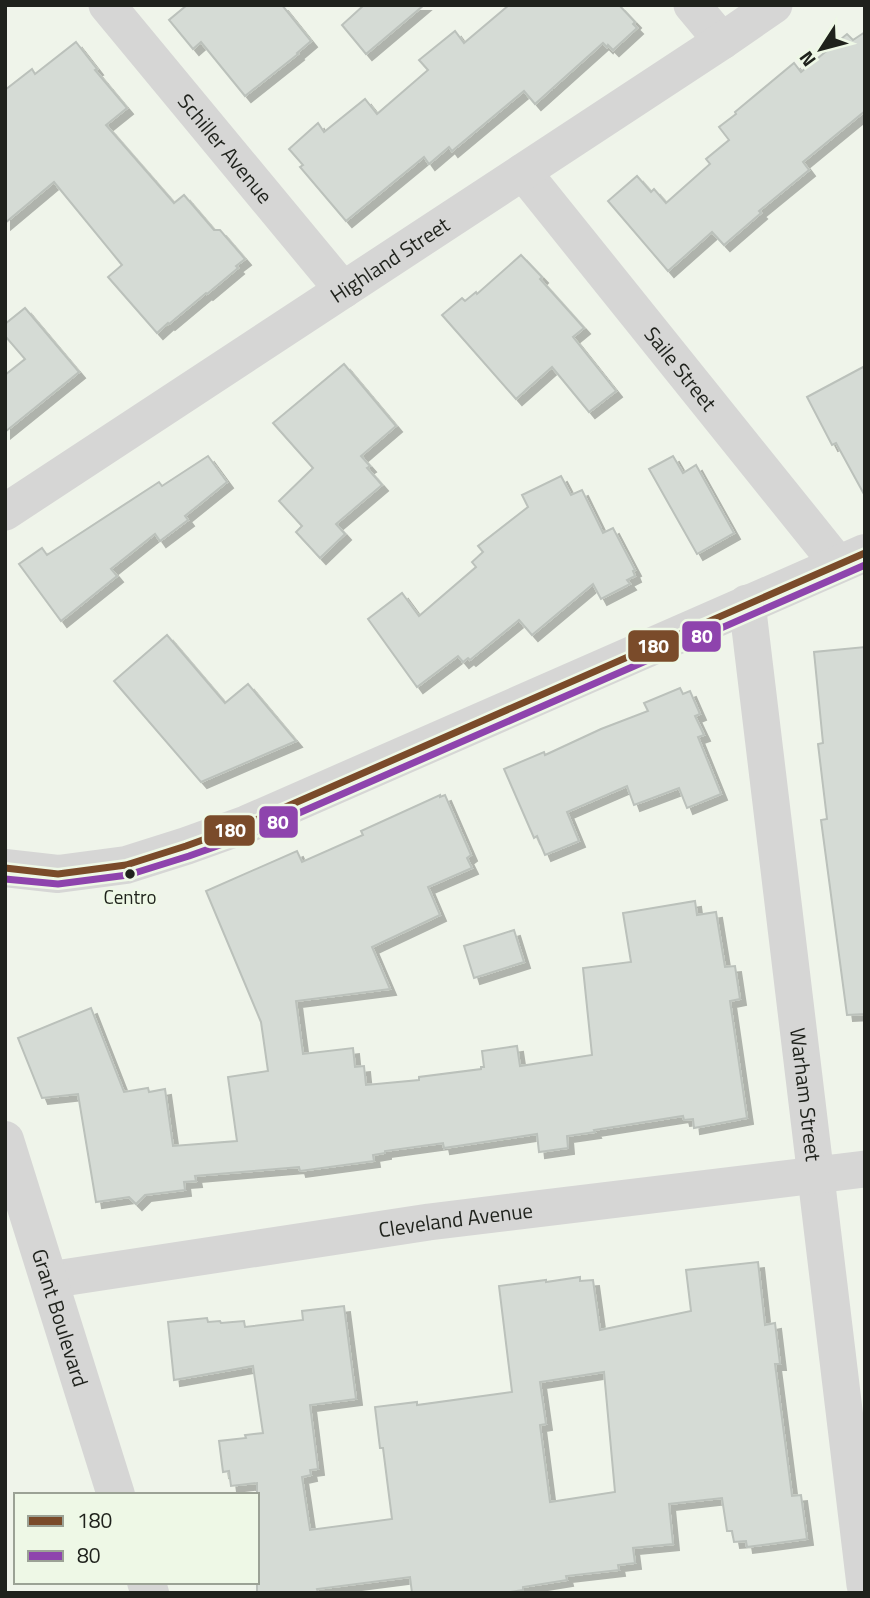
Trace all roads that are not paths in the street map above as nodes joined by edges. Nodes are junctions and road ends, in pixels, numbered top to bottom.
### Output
1 (107, 5) edge
2 (692, 5) edge
3 (774, 5) edge
4 (722, 41) junction
5 (523, 172) junction
6 (343, 290) junction
7 (5, 512) edge
8 (852, 558) edge
9 (747, 603) junction
10 (5, 868) edge
11 (5, 1140) edge
12 (865, 1169) edge
13 (815, 1175) junction
14 (49, 1280) junction
15 (115, 1493) edge
16 (865, 1585) edge

1 - 6 street, Schiller Avenue
2 - 4 street
3 - 4 street, Highland Street
4 - 5 street, Highland Street
5 - 6 street, Highland Street
5 - 8 street, Saile Street
6 - 7 street, Highland Street
8 - 9 street
9 - 10 street
9 - 13 street, Warham Street
11 - 14 street, Grant Boulevard
12 - 13 street, Cleveland Avenue
13 - 14 street, Cleveland Avenue
13 - 16 street, Warham Street
14 - 15 street, Grant Boulevard

